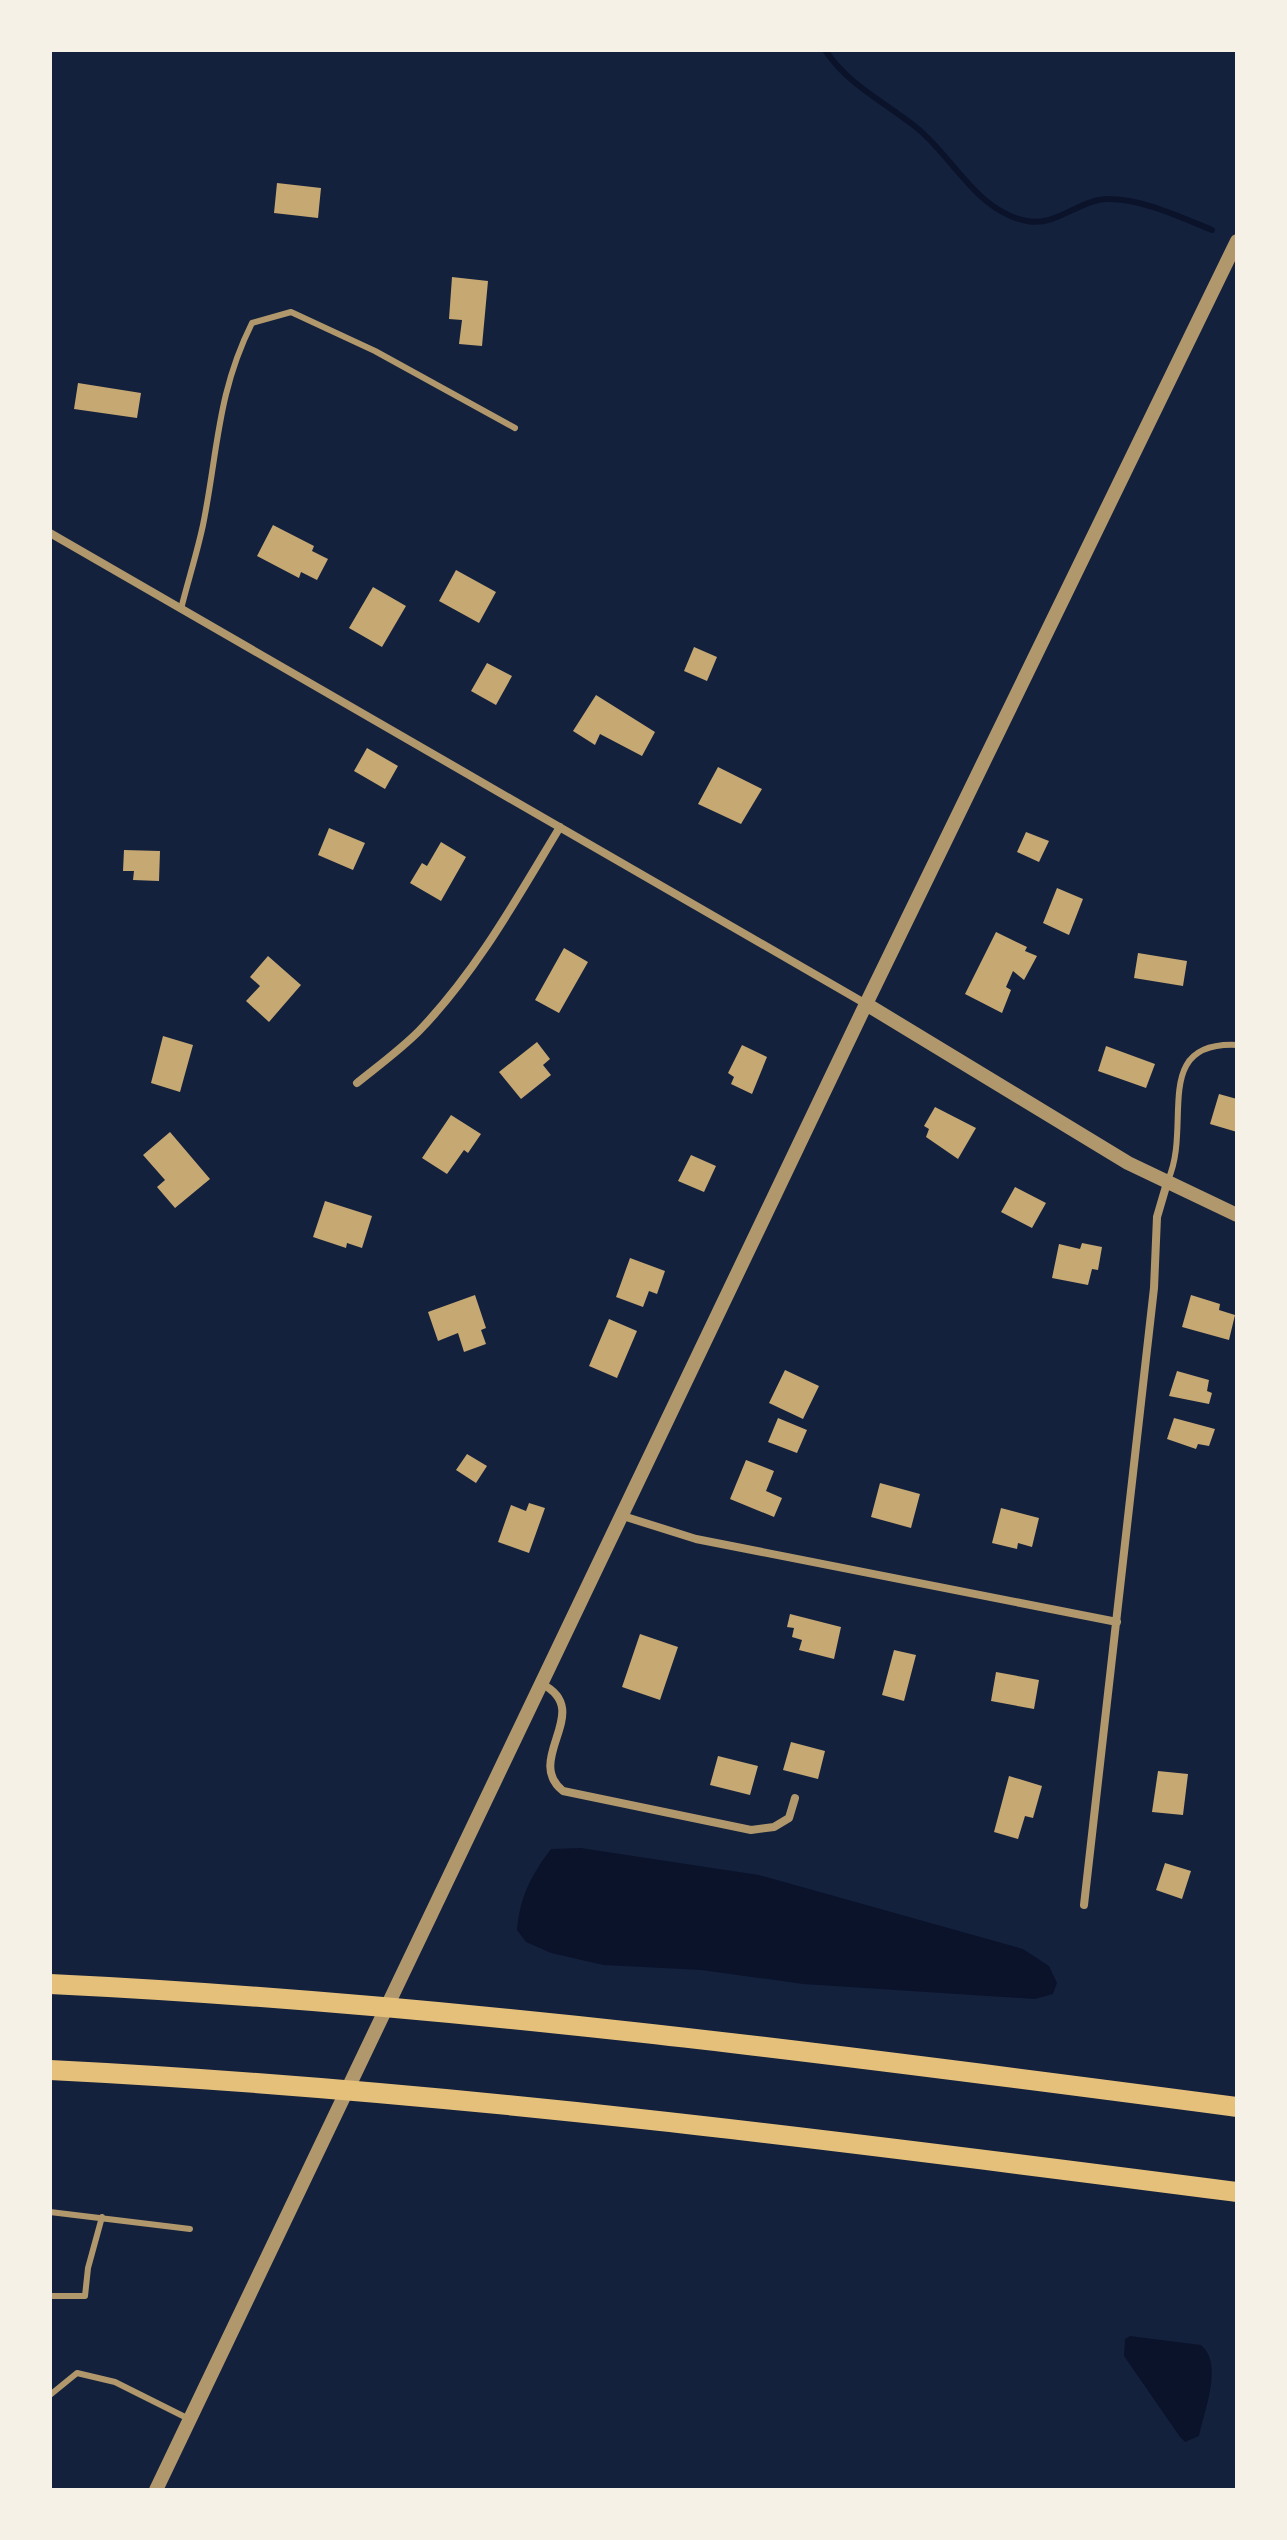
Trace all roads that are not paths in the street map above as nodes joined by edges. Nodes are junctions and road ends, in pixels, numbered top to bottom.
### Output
1 (1237, 241) edge
2 (515, 428) dead end
3 (50, 533) edge
4 (181, 609) junction
5 (560, 827) junction
6 (866, 1004) junction
7 (1237, 1045) edge
8 (357, 1083) dead end
9 (1167, 1183) junction
10 (1237, 1215) edge
11 (623, 1516) junction
12 (1117, 1622) junction
13 (542, 1684) junction
14 (795, 1798) dead end
15 (1084, 1905) dead end
16 (50, 1984) edge
17 (50, 2070) edge
18 (1237, 2107) edge
19 (1237, 2192) edge
20 (50, 2212) edge
21 (102, 2217) junction
22 (190, 2229) dead end
23 (50, 2296) edge
24 (50, 2395) edge
25 (189, 2419) junction
26 (156, 2490) edge

1 - 6 street
2 - 4 lane
3 - 4 street
4 - 5 street
5 - 6 street
5 - 8 street
6 - 9 street
6 - 11 street
7 - 9 lane
9 - 10 street
9 - 12 street
11 - 12 street
11 - 13 street
12 - 15 street
13 - 14 street
13 - 25 street
16 - 18 highway
17 - 19 highway
20 - 21 lane
21 - 22 lane
21 - 23 lane
24 - 25 lane
25 - 26 street

